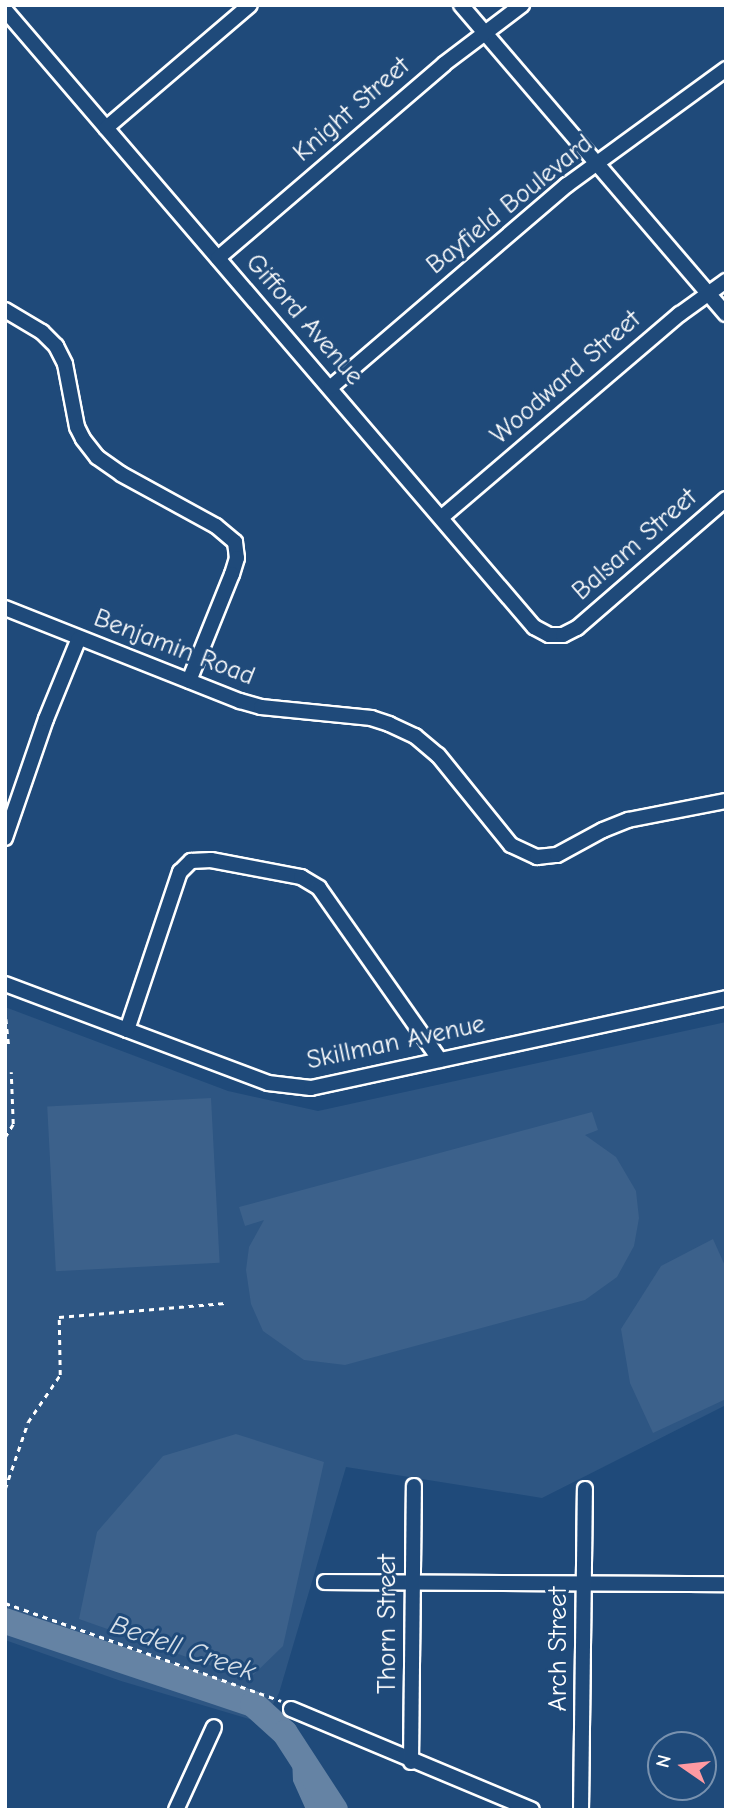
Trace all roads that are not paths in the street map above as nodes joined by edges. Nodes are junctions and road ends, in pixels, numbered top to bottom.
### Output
1 (250, 5) edge
2 (461, 5) edge
3 (522, 5) edge
4 (5, 10) edge
5 (485, 33) junction
6 (726, 69) edge
7 (107, 128) junction
8 (597, 163) junction
9 (218, 258) junction
10 (726, 281) edge
11 (708, 294) junction
12 (5, 310) edge
13 (726, 314) edge
14 (331, 387) junction
15 (726, 499) edge
16 (442, 517) junction
17 (5, 608) edge
18 (577, 628) joint
19 (79, 638) junction
20 (189, 681) junction
21 (12, 795) edge
22 (726, 800) edge
23 (5, 838) edge
24 (5, 984) edge
25 (726, 998) edge
26 (127, 1030) junction
27 (440, 1060) junction
28 (414, 1486) dead end
29 (585, 1489) dead end
30 (325, 1582) dead end
31 (412, 1582) junction
32 (584, 1583) junction
33 (726, 1584) edge
34 (291, 1709) road end
35 (214, 1727) dead end
36 (411, 1762) junction
37 (176, 1810) edge
38 (532, 1810) edge
39 (581, 1810) edge

1 - 7 street
2 - 5 street
3 - 5 street, Knight Street
4 - 7 street, Gifford Avenue
5 - 8 street
5 - 9 street, Knight Street
6 - 8 street, Bayfield Boulevard
7 - 9 street, Gifford Avenue
8 - 11 street
8 - 14 street, Bayfield Boulevard
9 - 14 street, Gifford Avenue
10 - 11 street, Woodward Street
11 - 13 street
11 - 16 street, Woodward Street
12 - 20 street
14 - 16 street, Gifford Avenue
15 - 18 street, Balsam Street
16 - 18 street, Gifford Avenue
17 - 19 street, Benjamin Road
19 - 20 street, Benjamin Road
19 - 21 street
20 - 22 street, Benjamin Road
21 - 23 street
24 - 26 street, Skillman Avenue
25 - 27 street, Skillman Avenue
26 - 27 street, Skillman Avenue
26 - 27 street
28 - 31 street, Thorn Street
29 - 32 street, Arch Street
30 - 31 street
31 - 32 street
31 - 36 street, Thorn Street
32 - 33 street
32 - 39 street, Arch Street
34 - 36 street
35 - 37 street
36 - 38 street

